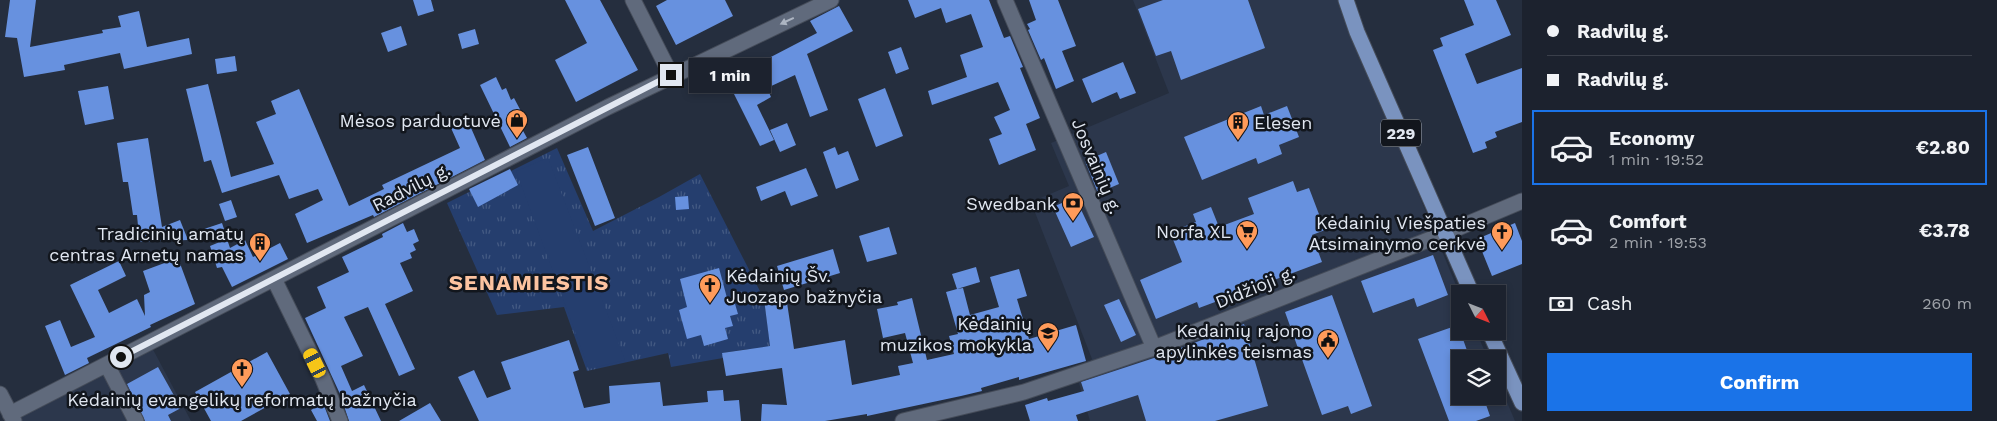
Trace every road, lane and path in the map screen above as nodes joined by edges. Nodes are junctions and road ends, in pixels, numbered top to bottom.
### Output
1 (634, 0) edge
2 (831, 0) edge
3 (1005, 0) edge
4 (1346, 0) edge
5 (671, 75) junction
6 (1522, 202) edge
7 (1446, 233) junction
8 (274, 279) junction
9 (1468, 285) edge
10 (1494, 340) edge
11 (1154, 348) junction
12 (107, 365) junction
13 (0, 394) edge
14 (1522, 403) edge
15 (12, 418) edge
16 (136, 421) edge
17 (340, 421) edge
18 (903, 421) edge

1 - 5 street
2 -> 5 street, Radvilų g.
3 - 11 street, Josvainių g.
4 - 7 main road, 229
5 - 8 street, Radvilų g.
6 - 7 street, Didžioji g.
7 - 9 main road, 229
7 - 11 street, Didžioji g.
8 - 12 street, Radvilų g.
8 - 17 street
10 - 14 main road
11 - 18 street, Didžioji g.
12 - 15 street, Radvilų g.
12 - 16 street
13 - 15 street

